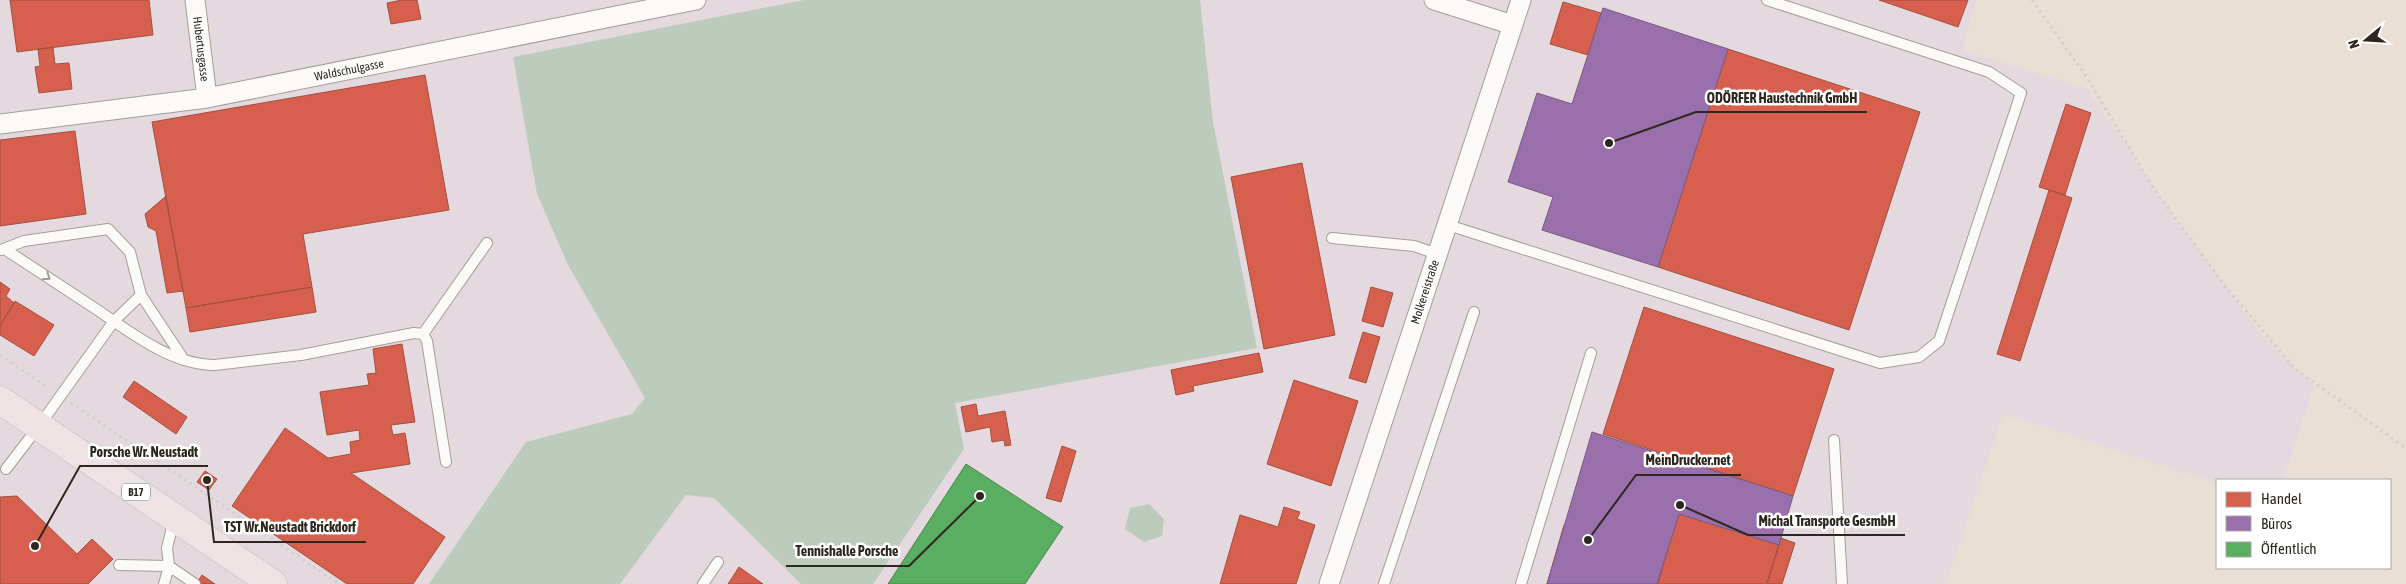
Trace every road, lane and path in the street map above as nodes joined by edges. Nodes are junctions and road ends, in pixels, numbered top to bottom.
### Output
1 (195, 0) edge
2 (696, 0) edge
3 (1434, 0) edge
4 (1521, 0) edge
5 (1767, 0) edge
6 (2032, 0) edge
7 (1513, 25) junction
8 (207, 98) junction
9 (0, 124) edge
10 (1448, 225) junction
11 (1332, 238) dead end
12 (487, 243) dead end
13 (3, 250) edge
14 (1437, 254) junction
15 (141, 294) junction
16 (1474, 312) dead end
17 (114, 321) junction
18 (423, 334) junction
19 (1590, 353) dead end
20 (0, 355) edge
21 (185, 360) junction
22 (61, 396) junction
23 (0, 400) edge
24 (39, 426) junction
25 (1834, 440) dead end
26 (2406, 448) edge
27 (446, 462) dead end
28 (6, 469) dead end
29 (174, 518) junction
30 (718, 562) dead end
31 (119, 565) dead end
32 (169, 566) junction
33 (164, 584) edge
34 (195, 584) edge
35 (273, 584) edge
36 (339, 584) edge
37 (703, 584) edge
38 (1329, 584) edge
39 (1384, 584) edge
40 (1521, 584) edge
41 (1842, 584) edge

1 - 8 street, Hubertusgasse
2 - 8 street, Waldschulgasse
3 - 7 street
4 - 7 street, Molkereistraße
5 - 10 lane
6 - 26 path
7 - 10 street, Molkereistraße
8 - 9 street, Waldschulgasse
10 - 14 street, Molkereistraße
11 - 14 lane
12 - 18 lane
13 - 15 lane
13 -> 17 lane
14 - 38 street, Molkereistraße
15 - 17 lane
15 - 21 lane
16 - 39 lane
17 - 21 lane
17 - 22 lane
18 - 21 lane
18 - 27 lane
19 - 40 lane
20 - 22 path
22 - 24 lane
22 - 36 path
23 - 24 main road, B17
24 - 28 lane
24 - 29 main road, B17
25 - 41 lane
29 - 32 lane
29 - 35 main road, B17
30 - 37 lane
31 - 32 lane
32 - 33 lane
32 - 34 lane

